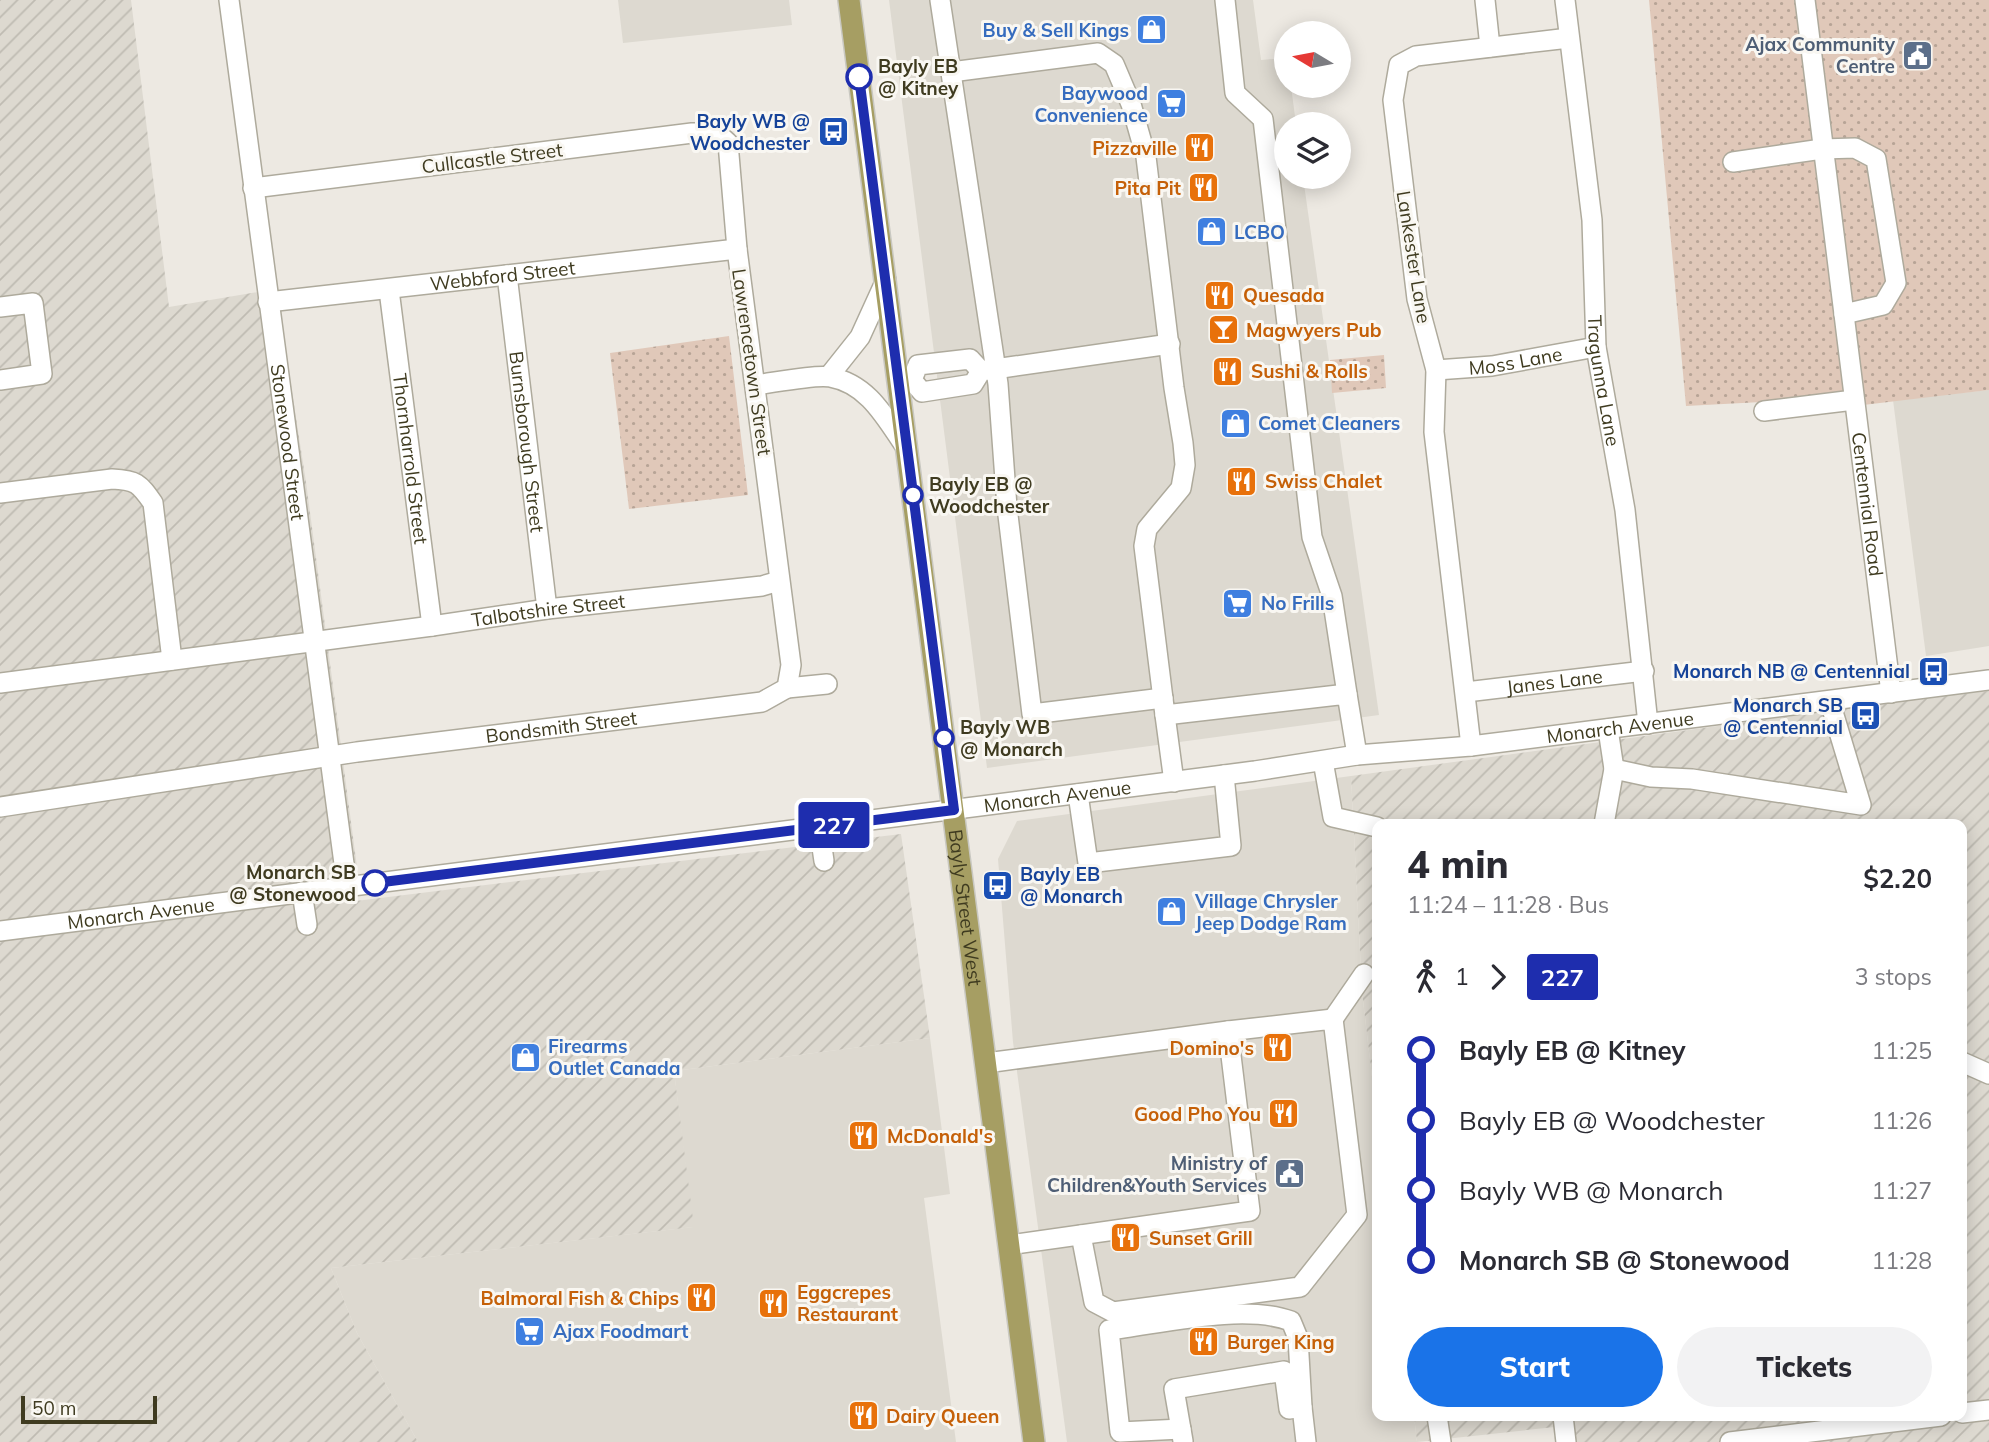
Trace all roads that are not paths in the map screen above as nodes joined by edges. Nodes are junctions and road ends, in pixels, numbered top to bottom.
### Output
1 (229, 0) edge
2 (849, 0) edge
3 (940, 0) edge
4 (1225, 0) edge
5 (1485, 0) edge
6 (1565, 0) edge
7 (1805, 0) edge
8 (1569, 38) junction
9 (1490, 47) junction
10 (951, 72) junction
11 (728, 143) joint
12 (1822, 149) junction
13 (1733, 162) dead end
14 (253, 188) junction
15 (737, 249) junction
16 (507, 275) junction
17 (886, 280) junction
18 (389, 290) junction
19 (268, 302) junction
20 (0, 307) edge
21 (1844, 314) junction
22 (1170, 344) junction
23 (1596, 348) junction
24 (988, 370) junction
25 (1436, 370) junction
26 (829, 376) junction
27 (0, 380) edge
28 (905, 381) junction
29 (755, 385) junction
30 (1854, 400) junction
31 (1764, 411) dead end
32 (906, 449) junction
33 (0, 493) edge
34 (779, 581) junction
35 (547, 609) junction
36 (432, 626) junction
37 (316, 641) junction
38 (172, 660) junction
39 (1644, 671) junction
40 (1989, 680) edge
41 (0, 682) edge
42 (827, 684) dead end
43 (787, 688) junction
44 (1466, 692) junction
45 (1891, 693) junction
46 (1347, 694) junction
47 (1830, 702) junction
48 (1164, 707) junction
49 (1648, 724) junction
50 (1608, 729) junction
51 (1471, 746) junction
52 (1357, 755) junction
53 (331, 756) junction
54 (1324, 761) junction
55 (1614, 769) junction
56 (1224, 775) junction
57 (1174, 782) junction
58 (1079, 794) junction
59 (0, 807) edge
60 (954, 810) junction
61 (1605, 819) edge
62 (1372, 826) edge
63 (820, 827) junction
64 (824, 861) dead end
65 (347, 886) junction
66 (302, 892) junction
67 (307, 925) dead end
68 (0, 931) edge
69 (1363, 974) dead end
70 (1334, 1020) junction
71 (1228, 1031) junction
72 (986, 1063) junction
73 (1967, 1064) edge
74 (1989, 1073) edge
75 (1081, 1235) junction
76 (1009, 1245) junction
77 (1302, 1407) junction
78 (1989, 1410) edge
79 (1967, 1412) edge
80 (1438, 1421) edge
81 (1564, 1421) edge
82 (1873, 1421) edge
83 (1182, 1436) edge
84 (1034, 1442) edge
85 (1306, 1442) edge
86 (1441, 1442) edge
87 (1566, 1442) edge
88 (1730, 1442) edge

1 - 14 street, Stonewood Street
2 - 17 main road, Bayly Street West
3 - 10 street
4 - 46 street
5 - 9 street
6 - 8 street, Tragunna Lane
7 - 12 street, Centennial Road
8 - 9 street, Lankester Lane
8 - 23 street, Tragunna Lane
9 - 25 street, Lankester Lane
10 - 22 street
10 - 24 street
11 - 14 street, Cullcastle Street
11 - 15 street, Lawrencetown Street
12 - 13 street
12 - 21 street, Centennial Road
12 - 21 street
14 - 19 street, Stonewood Street
15 - 16 street, Webbford Street
15 - 29 street, Lawrencetown Street
16 - 18 street, Webbford Street
16 - 35 street, Burnsborough Street
17 - 26 street
17 - 28 main road, Bayly Street West
18 - 19 street, Webbford Street
18 - 36 street, Thornharrold Street
19 - 37 street, Stonewood Street
20 - 27 street
21 - 30 street, Centennial Road
22 - 24 street
22 - 48 street
23 - 25 street, Moss Lane
23 - 39 street, Tragunna Lane
24 - 28 street
24 - 48 street
25 - 44 street, Lankester Lane
26 - 29 street
26 - 32 street
28 - 32 main road, Bayly Street West
29 - 34 street, Lawrencetown Street
30 - 31 street
30 - 45 street, Centennial Road
32 - 60 main road, Bayly Street West
33 - 38 street
34 - 35 street, Talbotshire Street
34 - 43 street
35 - 36 street, Talbotshire Street
36 - 37 street, Talbotshire Street
37 - 38 street, Talbotshire Street
37 - 53 street, Stonewood Street
38 - 41 street, Talbotshire Street
39 - 44 street, Janes Lane
39 - 49 street, Tragunna Lane
40 - 45 street, Monarch Avenue
42 - 43 street, Bondsmith Street
43 - 53 street, Bondsmith Street
44 - 51 street, Lankester Lane
45 - 47 street, Monarch Avenue
46 - 48 street
46 - 52 street
47 - 49 street, Monarch Avenue
47 - 55 street
48 - 57 street
49 - 50 street, Monarch Avenue
50 - 51 street, Monarch Avenue
50 - 55 street
51 - 52 street, Monarch Avenue
52 - 54 street, Monarch Avenue
53 - 59 street, Bondsmith Street
53 - 65 street, Stonewood Street
54 - 56 street, Monarch Avenue
54 - 62 street
55 - 61 street
56 - 57 street, Monarch Avenue
56 - 58 street
57 - 58 street, Monarch Avenue
58 - 60 street, Monarch Avenue
60 - 63 street, Monarch Avenue
60 - 72 main road, Bayly Street West
63 - 64 street
63 - 65 street, Monarch Avenue
65 - 66 street, Monarch Avenue
66 - 67 street
66 - 68 street, Monarch Avenue
69 - 70 street
70 - 71 street
70 - 75 street
71 - 72 street
71 - 75 street
72 - 76 main road, Bayly Street West
73 - 74 street
75 - 76 street
76 - 84 main road, Bayly Street West
77 - 83 street
77 - 83 street
77 - 85 street
78 - 79 street
80 - 86 street
81 - 87 street
82 - 88 street

